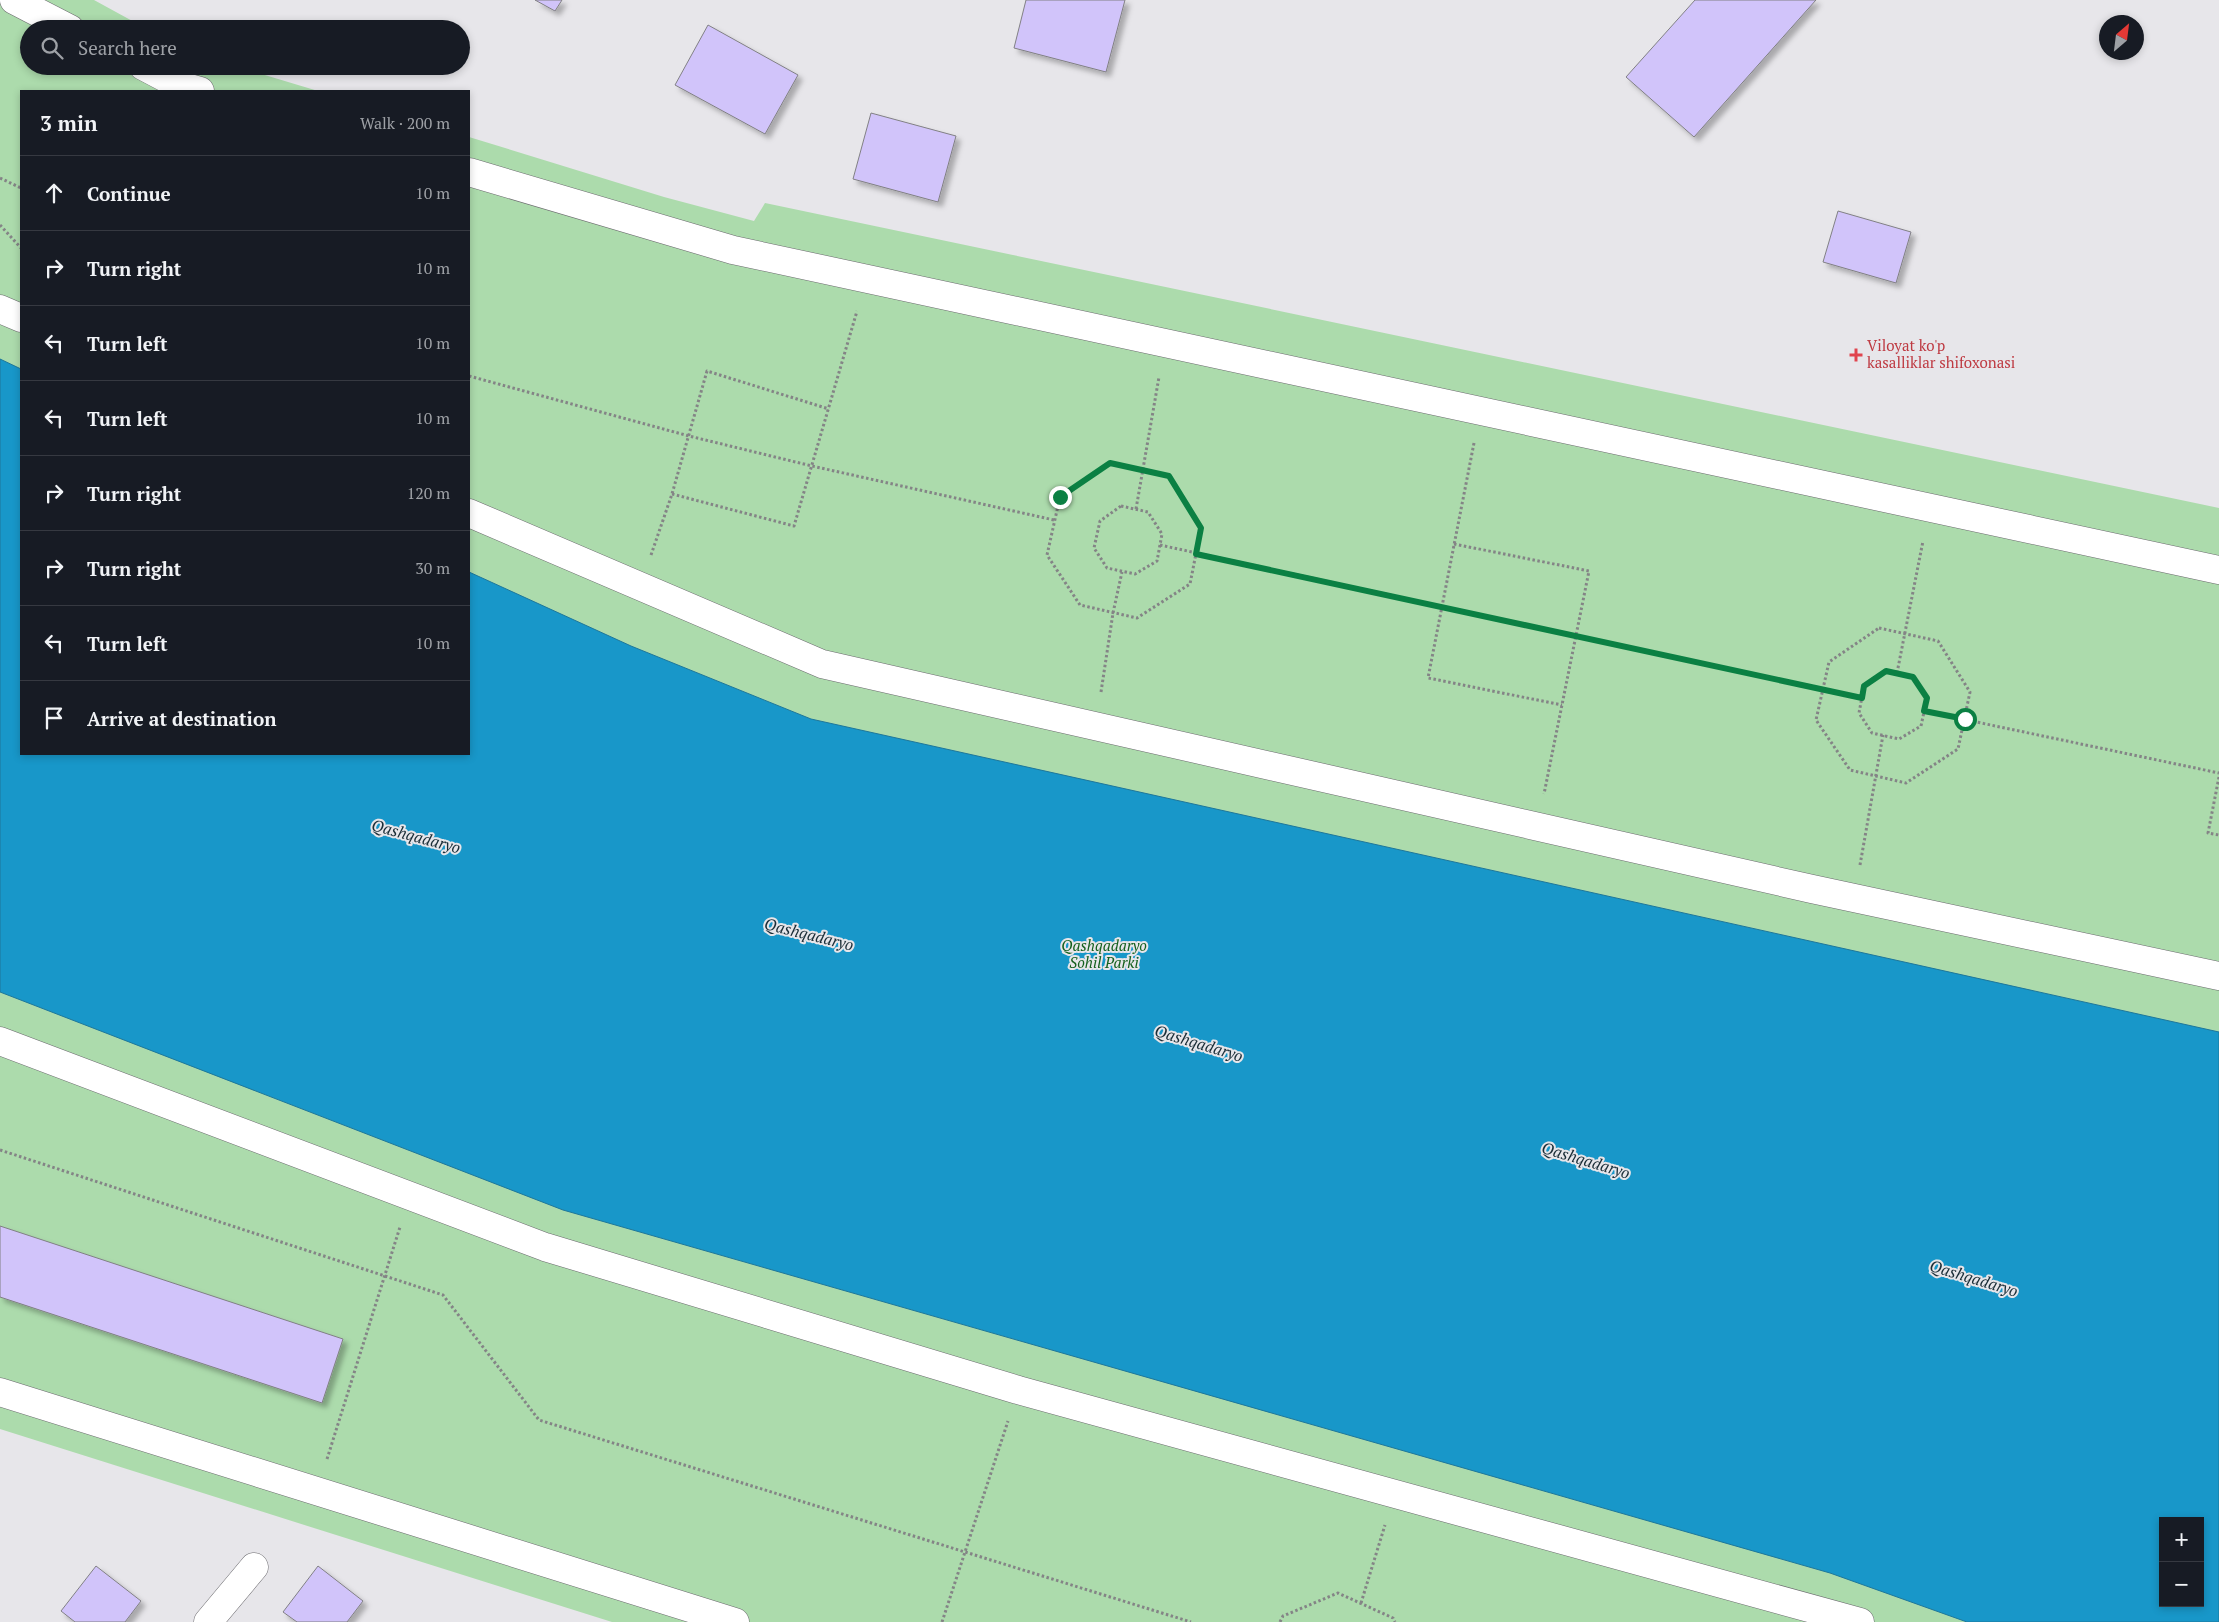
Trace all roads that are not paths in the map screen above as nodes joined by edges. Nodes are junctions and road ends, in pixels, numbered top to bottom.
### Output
1 (14, 0) edge
2 (53, 20) edge
3 (160, 75) edge
4 (196, 90) edge
5 (470, 172) edge
6 (0, 309) edge
7 (20, 318) edge
8 (470, 513) edge
9 (2219, 570) edge
10 (2219, 976) edge
11 (0, 1041) edge
12 (0, 1392) edge
13 (254, 1567) dead end
14 (208, 1622) edge
15 (735, 1622) edge
16 (1860, 1622) edge

1 - 2 street
3 - 4 street
5 - 9 street
6 - 7 street
8 - 10 street
11 - 16 street
12 - 15 street
13 - 14 street

